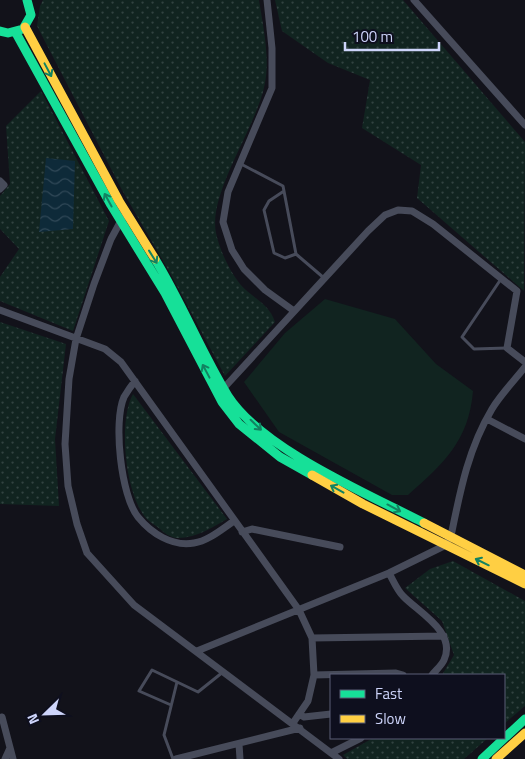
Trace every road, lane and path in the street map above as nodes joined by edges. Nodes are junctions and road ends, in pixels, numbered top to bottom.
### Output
1 (267, 0) edge
2 (414, 0) edge
3 (28, 1) edge
4 (25, 27) junction
5 (0, 31) edge
6 (16, 32) junction
7 (525, 125) edge
8 (241, 164) junction
9 (0, 181) edge
10 (0, 189) edge
11 (284, 191) junction
12 (126, 212) junction
13 (120, 220) junction
14 (296, 254) junction
15 (324, 279) junction
16 (501, 279) junction
17 (0, 310) edge
18 (294, 312) junction
19 (76, 339) junction
20 (508, 348) junction
21 (525, 362) edge
22 (525, 367) edge
23 (135, 381) junction
24 (221, 391) junction
25 (487, 419) junction
26 (525, 439) edge
27 (234, 521) junction
28 (242, 532) junction
29 (449, 540) junction
30 (340, 546) dead end
31 (389, 573) junction
32 (525, 575) edge
33 (525, 584) edge
34 (299, 610) junction
35 (444, 636) junction
36 (312, 638) junction
37 (197, 651) junction
38 (224, 671) junction
39 (355, 674) edge
40 (400, 674) edge
41 (433, 674) edge
42 (314, 675) junction
43 (330, 675) edge
44 (177, 682) junction
45 (171, 705) junction
46 (299, 714) junction
47 (330, 714) edge
48 (2, 717) dead end
49 (525, 719) edge
50 (293, 723) junction
51 (300, 728) junction
52 (525, 733) edge
53 (505, 738) edge
54 (359, 739) edge
55 (504, 739) edge
56 (239, 744) junction
57 (10, 748) junction
58 (331, 753) junction
59 (186, 758) edge
60 (4, 759) edge
61 (13, 759) edge
62 (174, 759) edge
63 (240, 759) edge
64 (339, 759) edge
65 (482, 759) edge
66 (496, 759) edge

1 - 8 street
2 - 7 street
3 - 4 street
4 - 6 street
4 -> 12 street
5 - 6 street
13 -> 6 street
8 - 11 lane
8 - 18 street
9 - 10 street
11 - 14 lane
11 - 14 lane
12 - 13 street
12 -> 24 street
13 - 19 street
24 -> 13 street
14 - 15 lane
15 - 16 street
15 - 18 street
16 - 20 street
16 - 20 lane
17 - 19 street
18 - 24 street
19 - 23 street
19 - 37 street
20 - 21 street
22 - 25 street
23 - 27 street
23 - 27 street
24 - 29 street
25 - 26 street
25 - 29 street
27 - 28 street
28 - 30 street
28 - 34 street
29 - 31 street
29 - 32 street
33 -> 29 street
31 - 34 street
31 - 35 street
34 - 36 street
34 - 37 street
35 - 36 street
35 - 41 street
36 - 42 street
37 - 38 street
38 - 44 lane
38 - 50 street
39 - 40 street
42 - 43 street
42 - 46 street
44 - 45 lane
44 - 45 lane
45 - 62 lane
46 - 47 street
46 - 50 street
48 - 57 street
49 - 53 street
50 - 51 street
51 - 56 street
51 - 58 street
52 - 66 street
54 - 58 street
55 - 65 street
56 - 59 street
56 - 63 street
57 - 60 street
57 - 61 street
58 - 64 street
59 - 62 street

